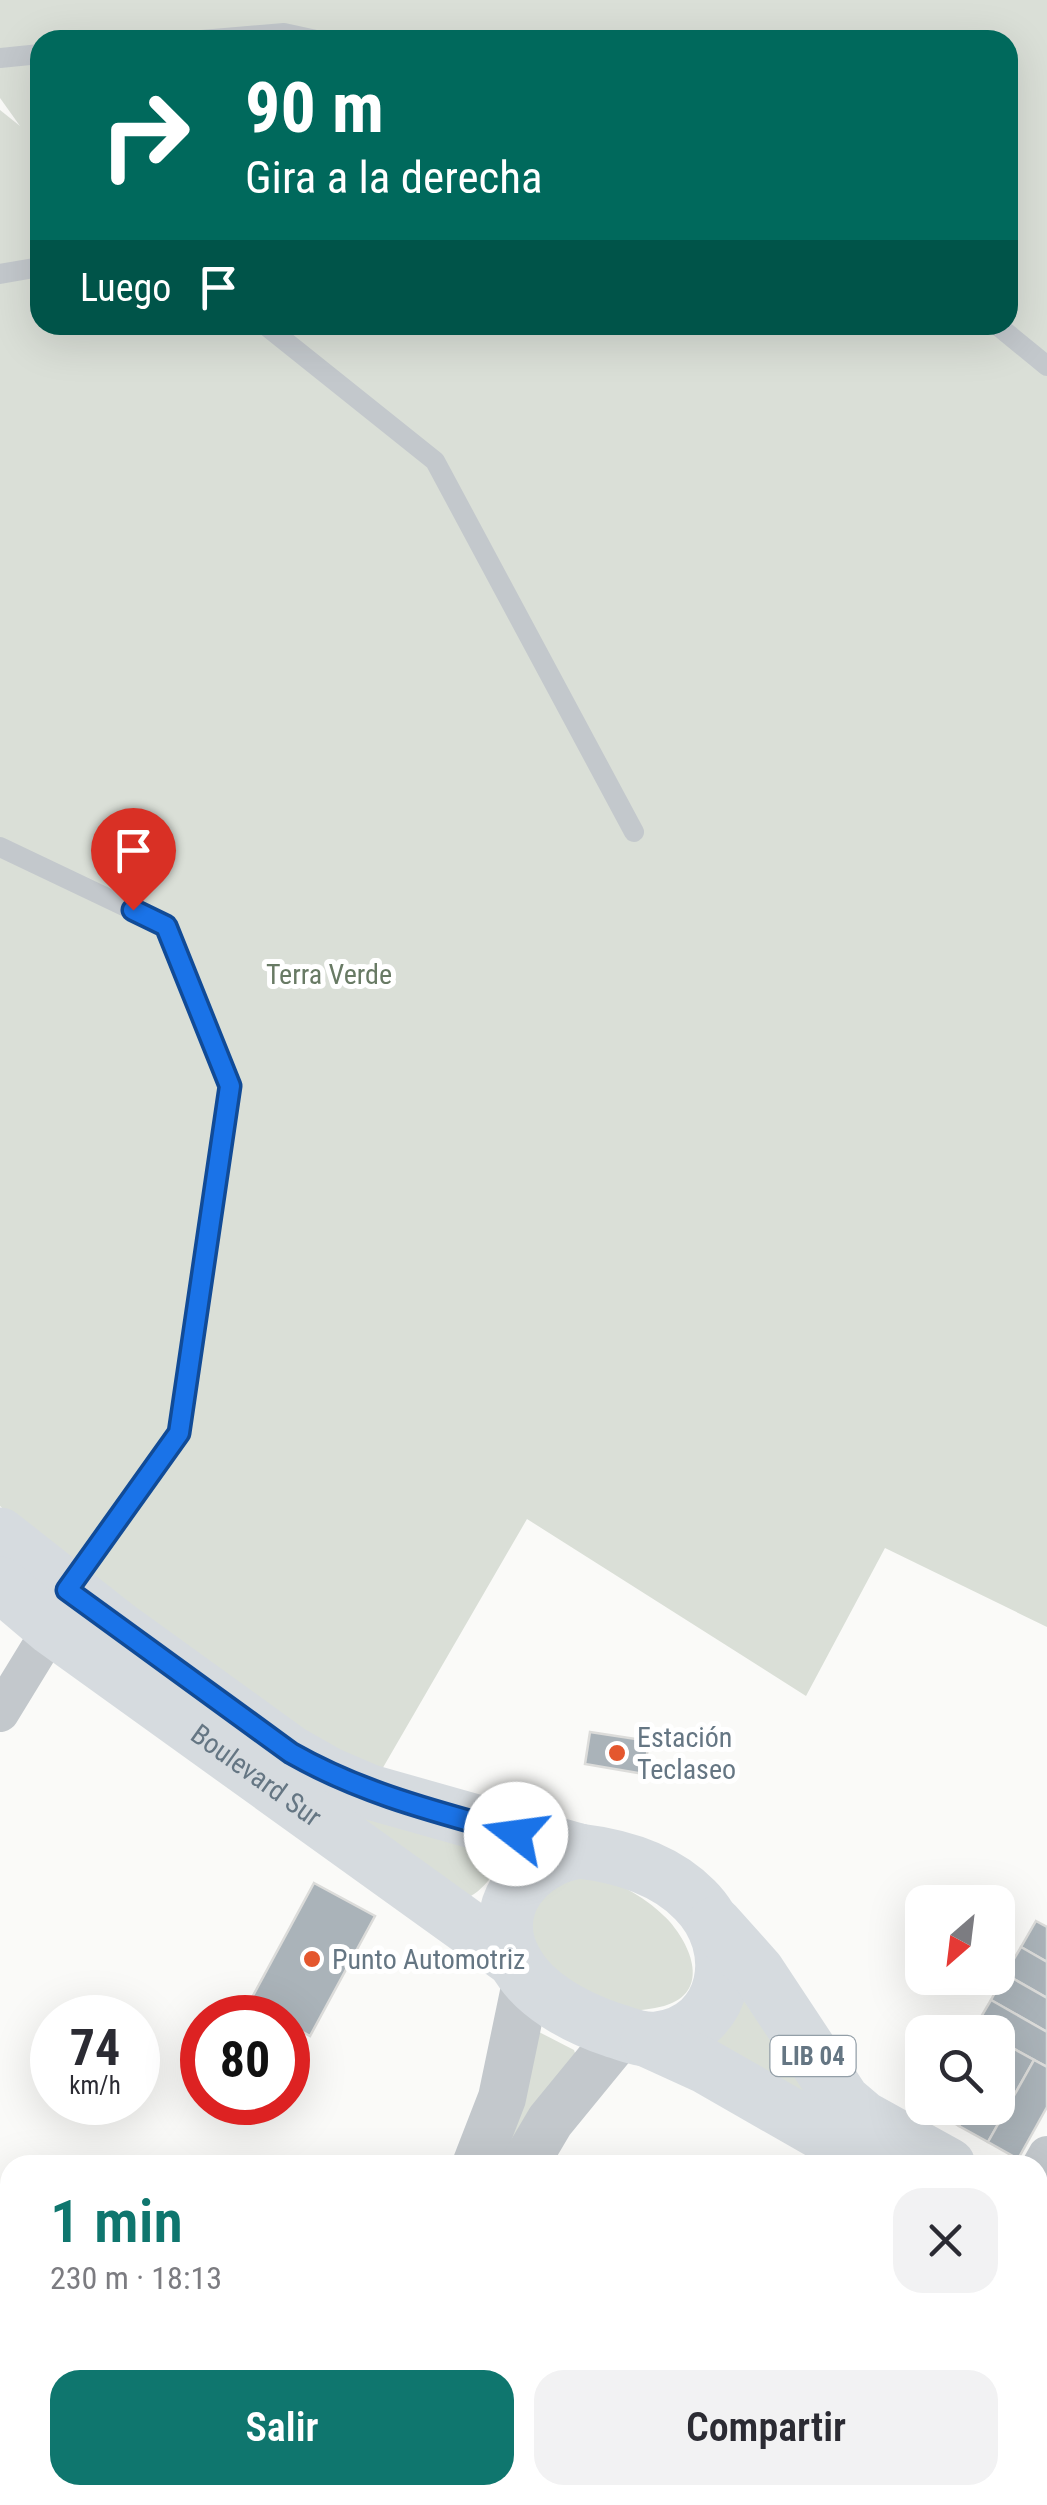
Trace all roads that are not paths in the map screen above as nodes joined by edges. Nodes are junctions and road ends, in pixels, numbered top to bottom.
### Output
1 (30, 55) edge
2 (0, 58) edge
3 (30, 269) edge
4 (0, 274) edge
5 (278, 335) edge
6 (1009, 335) edge
7 (1047, 366) edge
8 (634, 832) dead end
9 (0, 846) edge
10 (0, 1535) edge
11 (0, 1584) edge
12 (60, 1609) junction
13 (0, 1713) edge
14 (579, 1850) junction
15 (708, 1915) junction
16 (521, 1970) junction
17 (635, 2036) junction
18 (480, 2155) edge
19 (530, 2155) edge
20 (861, 2155) edge
21 (930, 2155) edge

1 - 2 lane
3 - 4 lane
5 - 8 lane
6 - 7 lane
9 - 12 lane
10 - 12 highway, Boulevard Sur / LIB 04
11 - 12 highway, Boulevard Sur / LIB 04
12 - 13 street
12 - 14 highway, Boulevard Sur / LIB 04
12 - 16 highway, Boulevard Sur / LIB 04
14 - 15 highway, LIB 04
14 - 16 highway
15 - 17 highway
15 - 21 highway, LIB 04
16 - 17 highway, LIB 04
16 - 18 street
17 - 19 street
17 - 20 highway, LIB 04

